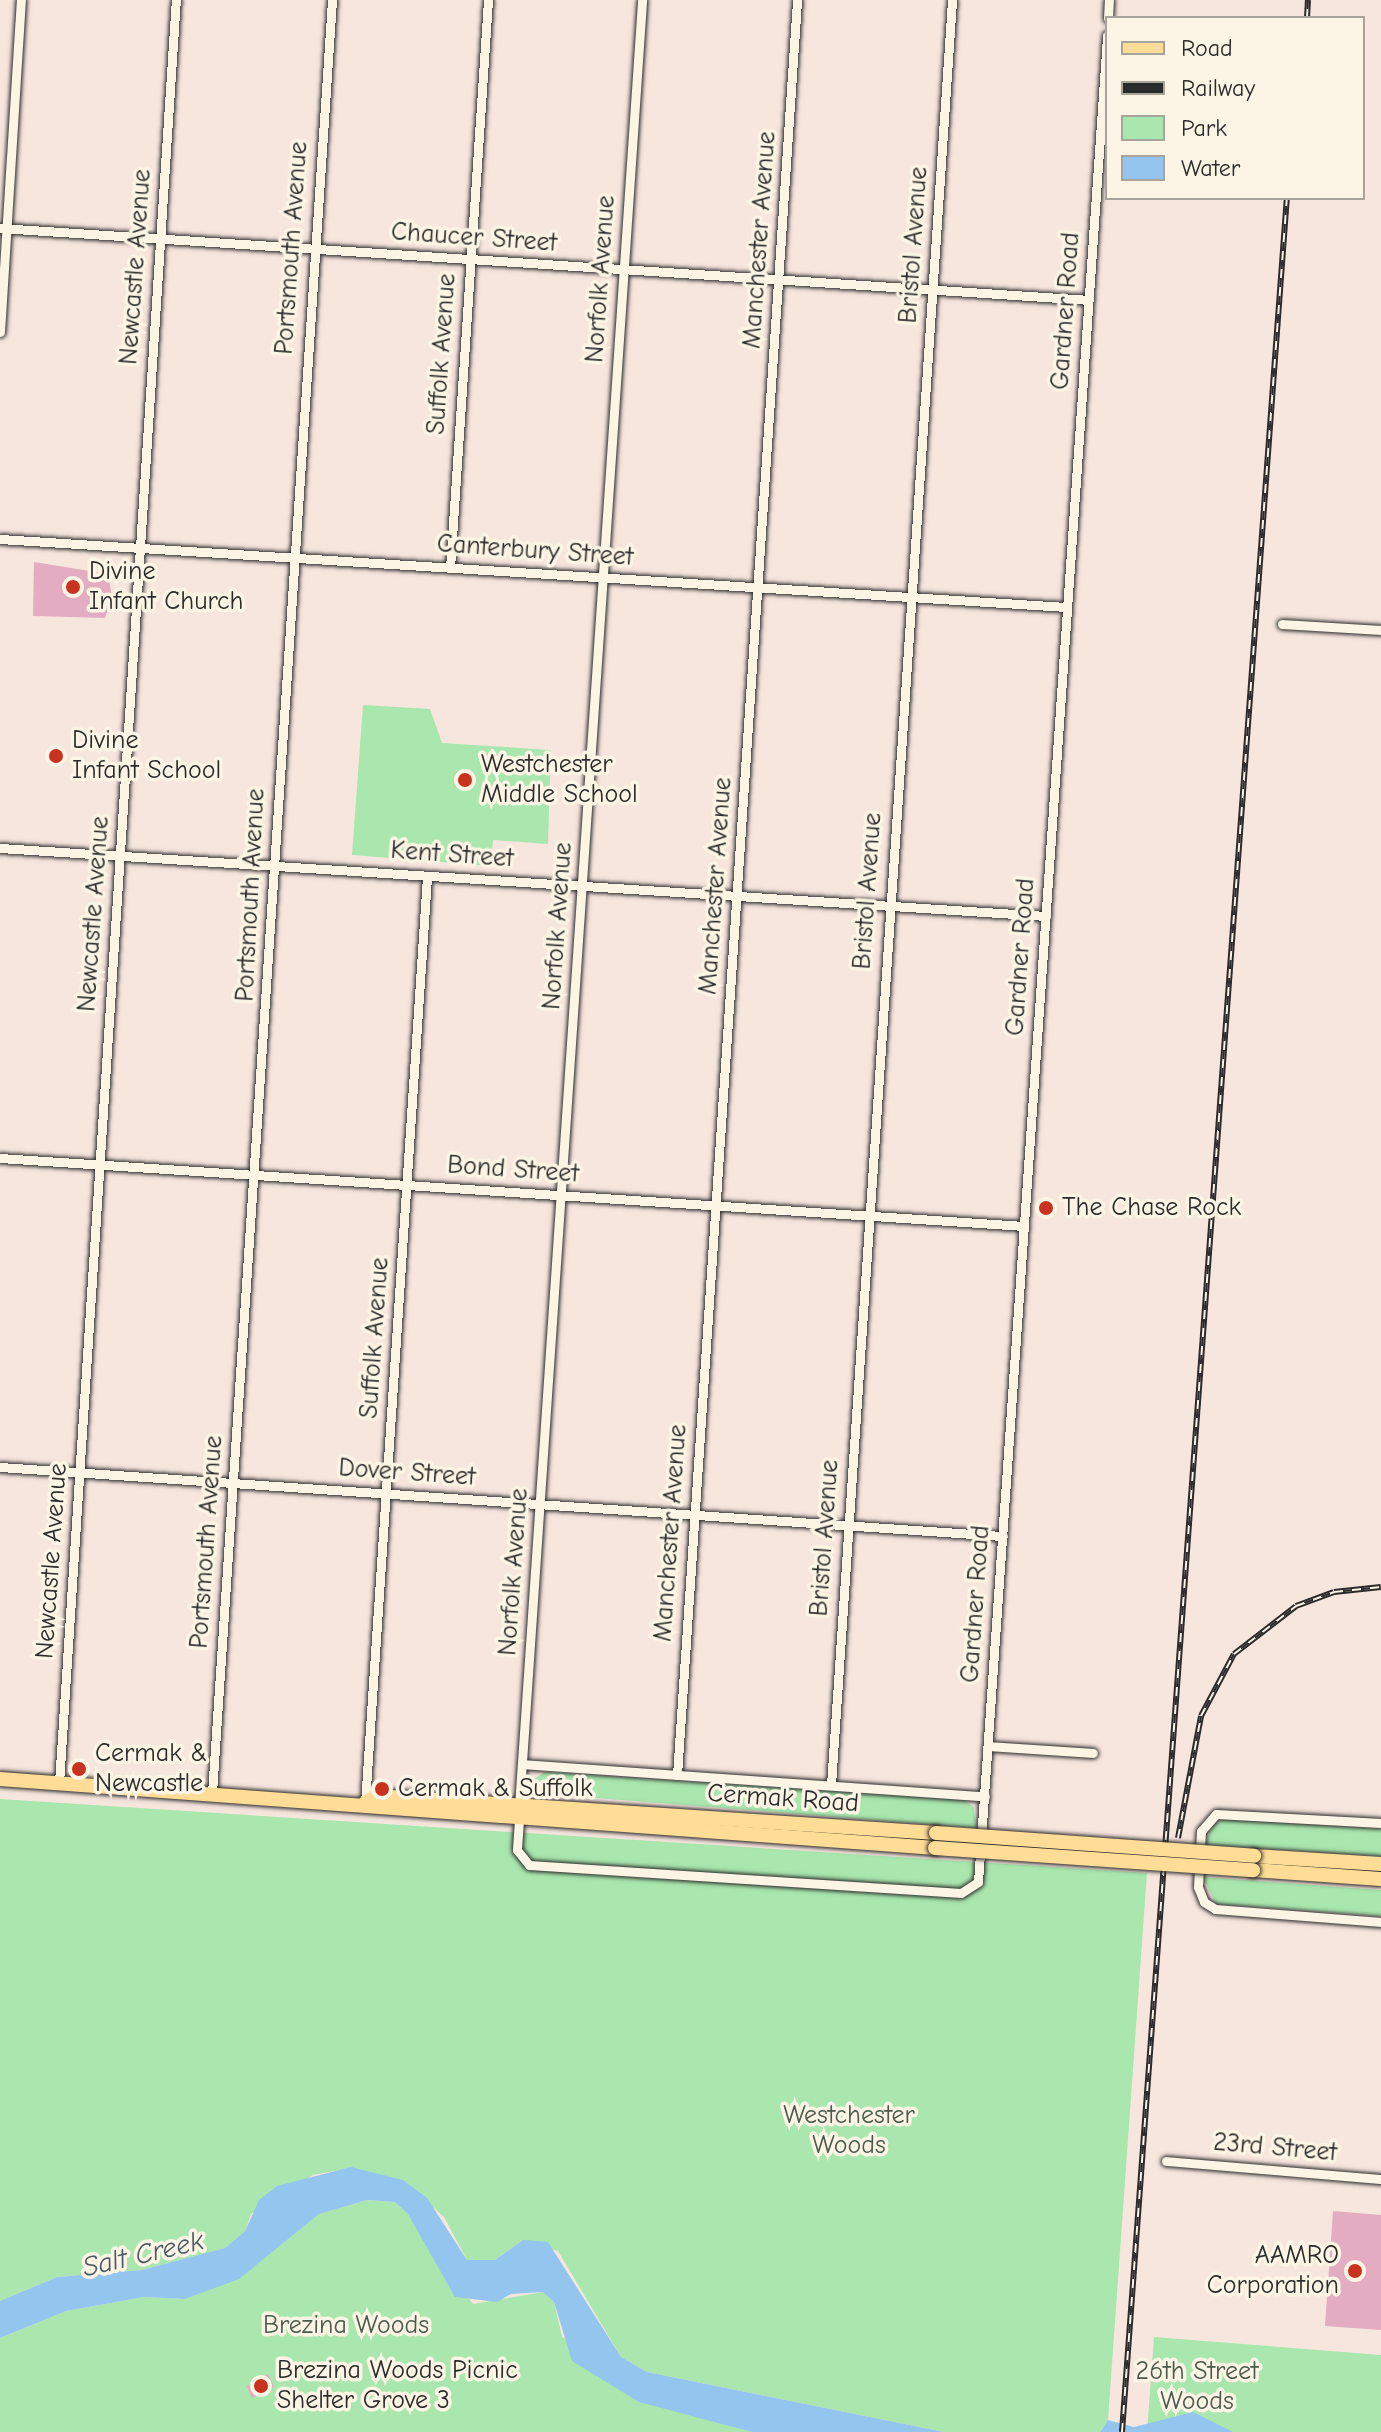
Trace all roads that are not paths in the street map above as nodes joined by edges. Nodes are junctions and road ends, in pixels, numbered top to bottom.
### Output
1 (21, 0) edge
2 (176, 0) edge
3 (332, 0) edge
4 (488, 0) edge
5 (642, 0) edge
6 (797, 0) edge
7 (952, 0) edge
8 (1105, 64) edge
9 (4, 229) edge
10 (160, 239) junction
11 (313, 250) junction
12 (470, 260) junction
13 (623, 270) junction
14 (780, 281) junction
15 (933, 290) junction
16 (1089, 300) junction
17 (0, 332) edge
18 (0, 539) edge
19 (140, 548) junction
20 (295, 558) junction
21 (450, 568) junction
22 (603, 577) junction
23 (759, 587) junction
24 (911, 597) junction
25 (1067, 607) junction
26 (1282, 624) dead end
27 (1381, 630) edge
28 (0, 848) edge
29 (120, 856) junction
30 (274, 866) junction
31 (427, 876) junction
32 (583, 886) junction
33 (738, 896) junction
34 (889, 906) junction
35 (1046, 916) junction
36 (0, 1158) edge
37 (100, 1164) junction
38 (256, 1175) junction
39 (407, 1185) junction
40 (562, 1195) junction
41 (715, 1206) junction
42 (869, 1215) junction
43 (1024, 1226) junction
44 (0, 1467) edge
45 (80, 1472) junction
46 (233, 1483) junction
47 (386, 1493) junction
48 (540, 1504) junction
49 (694, 1515) junction
50 (848, 1525) junction
51 (1003, 1536) junction
52 (988, 1746) junction
53 (1093, 1753) dead end
54 (522, 1764) junction
55 (677, 1775) junction
56 (0, 1779) edge
57 (59, 1783) junction
58 (831, 1785) junction
59 (212, 1793) junction
60 (985, 1796) junction
61 (365, 1803) junction
62 (519, 1813) junction
63 (1381, 1823) edge
64 (1253, 1863) junction
65 (1381, 1864) edge
66 (1381, 1879) edge
67 (1381, 1922) edge
68 (1166, 2161) dead end
69 (1381, 2179) edge

1 - 9 street
2 - 10 street, Newcastle Avenue
3 - 11 street, Portsmouth Avenue
4 - 12 street, Suffolk Avenue
5 - 13 street, Norfolk Avenue
6 - 14 street, Manchester Avenue
7 - 15 street, Bristol Avenue
8 - 16 street, Gardner Road
9 - 10 street, Chaucer Street
9 - 17 street
10 - 11 street, Chaucer Street
10 - 19 street, Newcastle Avenue
11 - 12 street, Chaucer Street
11 - 20 street, Portsmouth Avenue
12 - 13 street, Chaucer Street
12 - 21 street, Suffolk Avenue
13 - 14 street, Chaucer Street
13 - 22 street, Norfolk Avenue
14 - 15 street, Chaucer Street
14 - 23 street, Manchester Avenue
15 - 16 street, Chaucer Street
15 - 24 street, Bristol Avenue
16 - 25 street, Gardner Road
18 - 19 street, Canterbury Street
19 - 20 street, Canterbury Street
19 - 29 street, Newcastle Avenue
20 - 21 street, Canterbury Street
20 - 30 street, Portsmouth Avenue
21 - 22 street, Canterbury Street
22 - 23 street, Canterbury Street
22 - 32 street, Norfolk Avenue
23 - 24 street, Canterbury Street
23 - 33 street, Manchester Avenue
24 - 25 street, Canterbury Street
24 - 34 street, Bristol Avenue
25 - 35 street, Gardner Road
26 - 27 street
28 - 29 street, Kent Street
29 - 30 street, Kent Street
29 - 37 street, Newcastle Avenue
30 - 31 street, Kent Street
30 - 38 street, Portsmouth Avenue
31 - 32 street, Kent Street
31 - 39 street, Suffolk Avenue
32 - 33 street, Kent Street
32 - 40 street, Norfolk Avenue
33 - 34 street, Kent Street
33 - 41 street, Manchester Avenue
34 - 35 street, Kent Street
34 - 42 street, Bristol Avenue
35 - 43 street, Gardner Road
36 - 37 street, Bond Street
37 - 38 street, Bond Street
37 - 45 street, Newcastle Avenue
38 - 39 street, Bond Street
38 - 46 street, Portsmouth Avenue
39 - 40 street, Bond Street
39 - 47 street, Suffolk Avenue
40 - 41 street, Bond Street
40 - 48 street, Norfolk Avenue
41 - 42 street, Bond Street
41 - 49 street, Manchester Avenue
42 - 43 street, Bond Street
42 - 50 street, Bristol Avenue
43 - 51 street, Gardner Road
44 - 45 street, Dover Street
45 - 46 street, Dover Street
45 - 57 street, Newcastle Avenue
46 - 47 street, Dover Street
46 - 59 street, Portsmouth Avenue
47 - 48 street, Dover Street
47 - 61 street, Suffolk Avenue
48 - 49 street, Dover Street
48 - 54 street, Norfolk Avenue
49 - 50 street, Dover Street
49 - 55 street, Manchester Avenue
50 - 51 street, Dover Street
50 - 58 street, Bristol Avenue
51 - 52 street, Gardner Road
52 - 53 street
52 - 60 street, Gardner Road
54 - 55 street, Cermak Road
54 - 62 street, Norfolk Avenue
55 - 58 street, Cermak Road
56 - 57 main road, Cermak Road
57 - 59 main road, Cermak Road
58 - 60 street, Cermak Road
59 - 61 main road, Cermak Road
60 - 62 street, Gardner Road
61 - 62 main road, Cermak Road
62 - 64 main road, Cermak Road, bridge
63 - 67 street
64 - 65 main road, Cermak Road
64 - 66 main road, Cermak Road
68 - 69 street, 23rd Street

